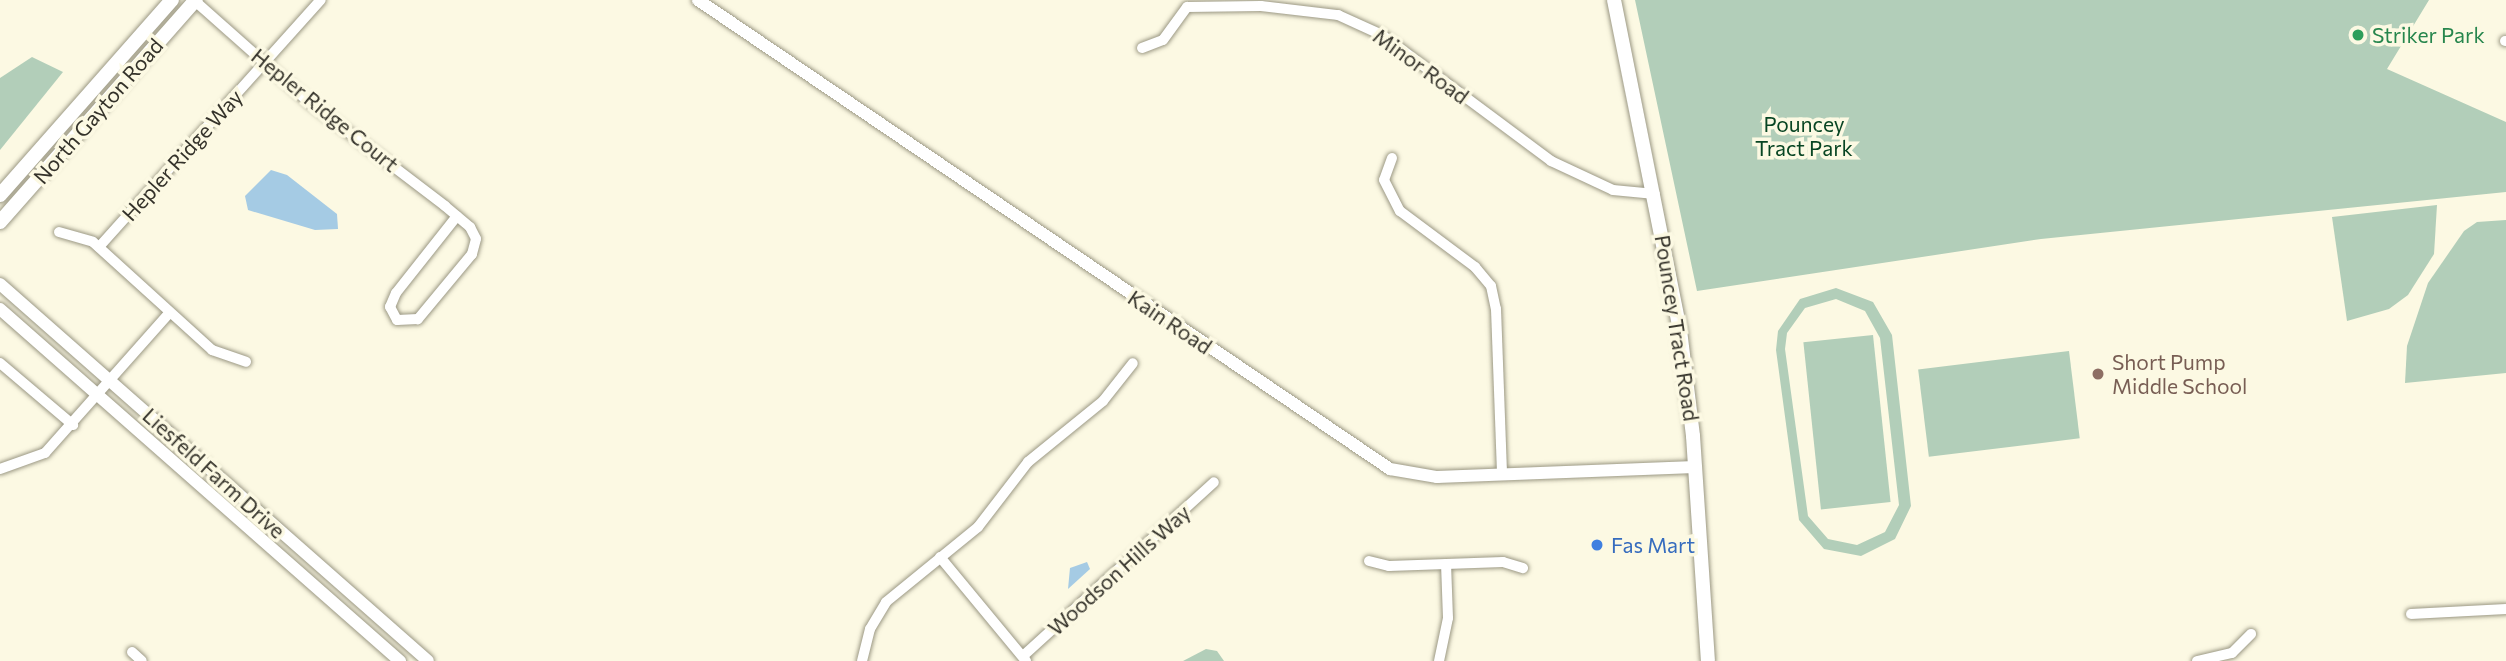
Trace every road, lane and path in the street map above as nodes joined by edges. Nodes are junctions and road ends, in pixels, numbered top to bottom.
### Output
1 (172, 0) edge
2 (321, 0) edge
3 (698, 0) edge
4 (1614, 0) edge
5 (195, 1) edge
6 (1142, 48) dead end
7 (265, 63) junction
8 (1392, 158) dead end
9 (1655, 194) junction
10 (0, 195) edge
11 (457, 216) junction
12 (0, 222) edge
13 (58, 232) dead end
14 (99, 247) junction
15 (0, 284) edge
16 (0, 309) edge
17 (170, 312) junction
18 (246, 362) dead end
19 (0, 363) edge
20 (1133, 363) dead end
21 (110, 381) junction
22 (97, 396) junction
23 (73, 425) junction
24 (1695, 467) junction
25 (0, 469) edge
26 (1502, 474) junction
27 (1214, 482) dead end
28 (940, 556) junction
29 (1369, 561) dead end
30 (1446, 564) junction
31 (1523, 568) dead end
32 (2506, 609) edge
33 (2411, 614) dead end
34 (2250, 634) dead end
35 (410, 646) junction
36 (132, 652) dead end
37 (1024, 659) edge
38 (399, 660) edge
39 (142, 661) edge
40 (428, 661) edge
41 (862, 661) edge
42 (1438, 661) edge
43 (1708, 661) edge
44 (2197, 661) edge

1 - 10 main road, North Gayton Road
2 - 7 street, Hepler Ridge Way
3 - 26 street, Kain Road
4 - 9 main road, Pouncey Tract Road
5 - 7 street, Hepler Ridge Court
5 - 12 main road, North Gayton Road
6 - 9 street, Minor Road
7 - 11 street, Hepler Ridge Court
7 - 14 street, Hepler Ridge Way
8 - 26 street
9 - 24 main road, Pouncey Tract Road
11 - 11 street, Hepler Ridge Court
13 - 14 street
14 - 17 street
15 - 21 street, Liesfeld Farm Drive
16 - 22 street, Liesfeld Farm Drive
17 - 18 street
17 - 21 street
19 - 23 street
20 - 28 street
21 - 22 street
21 - 35 street, Liesfeld Farm Drive
22 - 23 street
22 - 38 street, Liesfeld Farm Drive
23 - 25 street
24 - 26 street, Kain Road
24 - 43 main road, Pouncey Tract Road
27 - 37 street, Woodson Hills Way
28 - 37 street
28 - 41 street
29 - 30 street
30 - 31 street
30 - 42 street
32 - 33 street
34 - 44 street
35 - 38 street
35 - 40 street, Liesfeld Farm Drive
36 - 39 street

